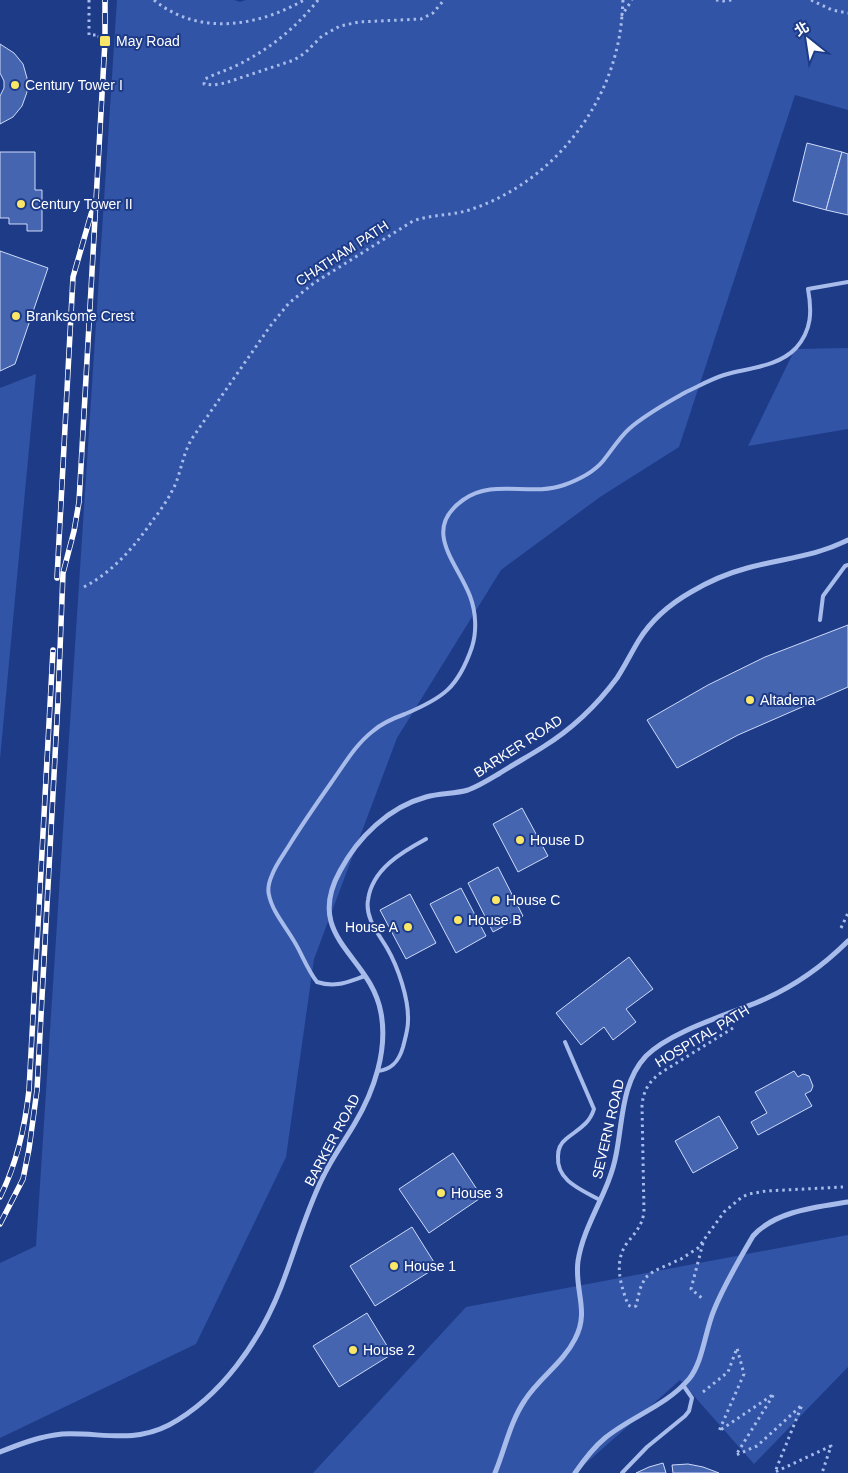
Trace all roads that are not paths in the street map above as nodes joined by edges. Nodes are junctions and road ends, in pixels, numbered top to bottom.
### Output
1 (848, 282) edge
2 (848, 540) edge
3 (848, 565) edge
4 (820, 620) dead end
5 (426, 839) dead end
6 (848, 941) edge
7 (365, 976) junction
8 (565, 1042) dead end
9 (378, 1071) junction
10 (600, 1200) junction
11 (848, 1202) edge
12 (683, 1385) junction
13 (0, 1452) edge
14 (495, 1473) edge
15 (575, 1473) edge
16 (622, 1473) edge

1 - 7 lane
2 - 7 street, BARKER ROAD
3 - 4 lane
5 - 9 lane
6 - 10 street, SEVERN ROAD
7 - 9 street, BARKER ROAD
8 - 10 lane
9 - 13 street, BARKER ROAD
10 - 14 street, SEVERN ROAD
11 - 12 street
12 - 15 street
12 - 16 lane

